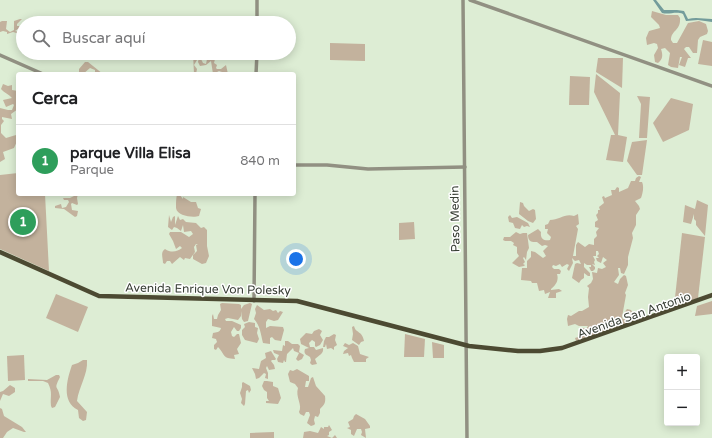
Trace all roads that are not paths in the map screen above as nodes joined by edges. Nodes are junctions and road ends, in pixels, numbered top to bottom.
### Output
1 (257, 0) edge
2 (463, 0) edge
3 (470, 0) edge
4 (257, 16) edge
5 (0, 55) edge
6 (257, 60) edge
7 (38, 72) edge
8 (256, 72) edge
9 (712, 86) edge
10 (296, 165) edge
11 (464, 167) junction
12 (255, 196) edge
13 (0, 254) edge
14 (712, 296) edge
15 (254, 301) junction
16 (467, 347) junction
17 (562, 349) joint
18 (467, 438) edge

1 - 4 street
2 - 11 street, Paso Medin
3 - 9 street
5 - 7 street
6 - 8 street
10 - 11 street
11 - 16 street, Paso Medin
12 - 15 street
13 - 15 main road, Avenida Enrique Von Polesky
14 - 17 main road, Avenida San Antonio
15 - 16 main road, Avenida Enrique Von Polesky
16 - 17 main road, Avenida Enrique Von Polesky
16 - 18 street, Paso Medin

